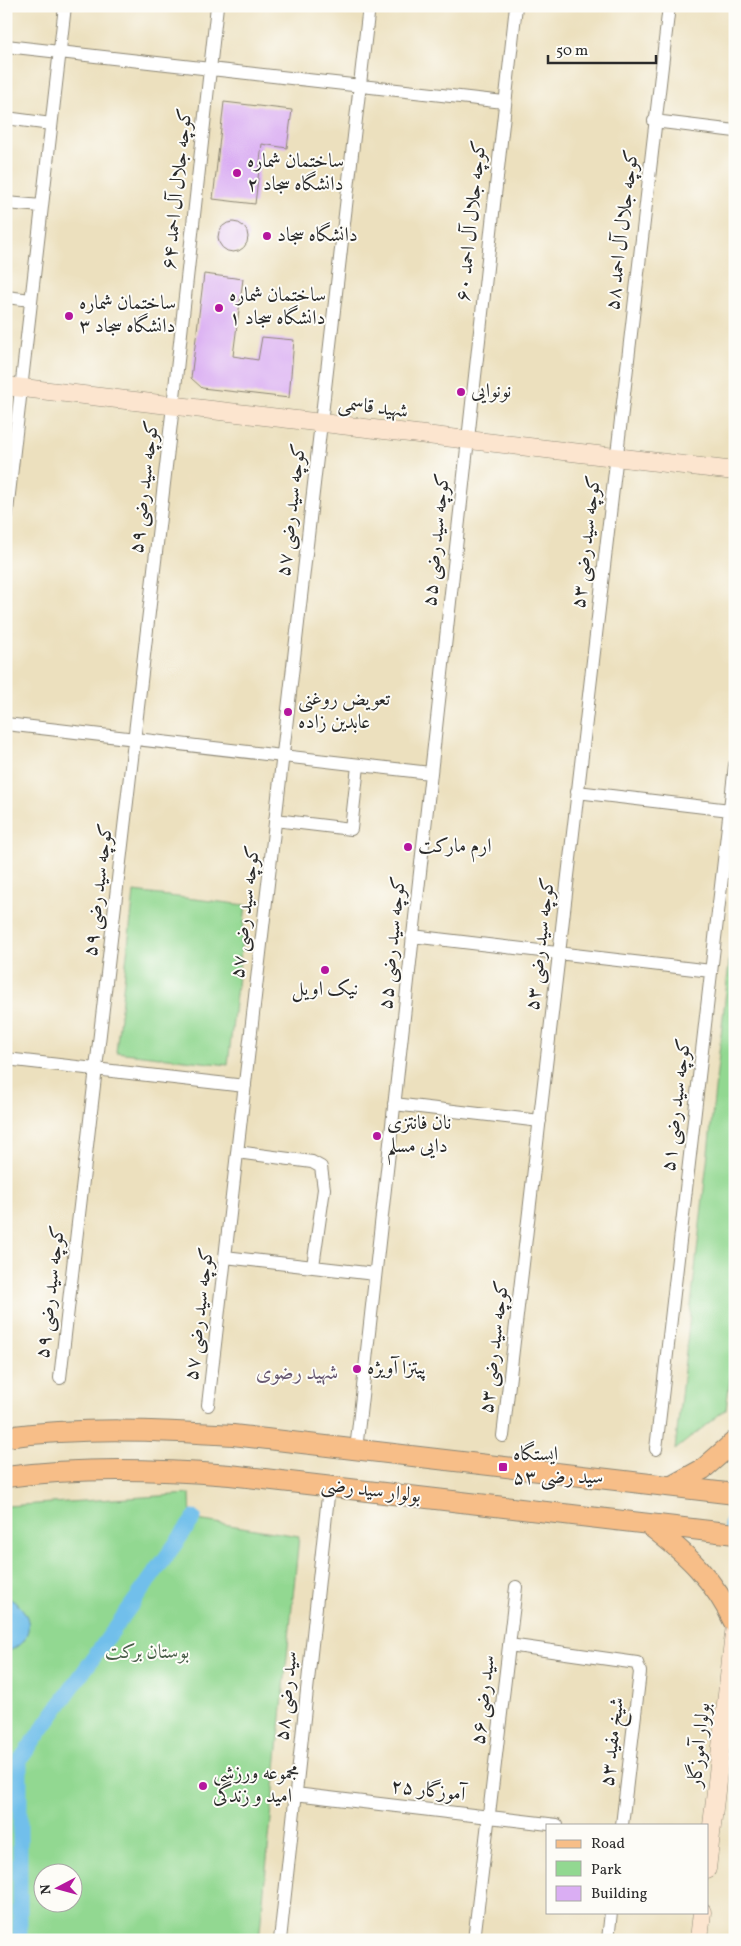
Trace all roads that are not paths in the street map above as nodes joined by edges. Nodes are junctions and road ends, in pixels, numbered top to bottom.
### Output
1 (65, 6) edge
2 (217, 6) edge
3 (369, 6) edge
4 (516, 6) edge
5 (669, 6) edge
6 (6, 46) edge
7 (59, 52) junction
8 (209, 70) junction
9 (361, 86) junction
10 (504, 102) junction
11 (6, 118) edge
12 (654, 121) junction
13 (51, 124) junction
14 (735, 131) edge
15 (6, 203) edge
16 (42, 206) junction
17 (6, 297) edge
18 (31, 300) junction
19 (14, 387) edge
20 (173, 406) junction
21 (321, 423) junction
22 (467, 440) junction
23 (616, 457) junction
24 (735, 471) edge
25 (6, 520) edge
26 (6, 724) edge
27 (135, 739) junction
28 (283, 756) junction
29 (735, 765) edge
30 (358, 766) junction
31 (430, 773) junction
32 (577, 792) junction
33 (730, 810) junction
34 (276, 820) junction
35 (412, 936) junction
36 (559, 953) junction
37 (711, 971) junction
38 (6, 1059) edge
39 (97, 1069) junction
40 (245, 1086) junction
41 (394, 1104) junction
42 (540, 1121) junction
43 (237, 1152) junction
44 (225, 1256) junction
45 (313, 1266) junction
46 (375, 1274) junction
47 (60, 1378) dead end
48 (208, 1405) dead end
49 (503, 1436) dead end
50 (6, 1437) edge
51 (735, 1441) edge
52 (656, 1449) dead end
53 (356, 1450) junction
54 (6, 1477) edge
55 (672, 1486) junction
56 (329, 1487) junction
57 (735, 1494) edge
58 (647, 1524) junction
59 (735, 1534) edge
60 (516, 1587) dead end
61 (735, 1624) edge
62 (509, 1645) junction
63 (295, 1794) junction
64 (489, 1817) junction
65 (548, 1824) edge
66 (622, 1824) edge
67 (708, 1860) edge
68 (611, 1914) edge
69 (702, 1914) edge
70 (280, 1940) edge
71 (474, 1940) edge
72 (608, 1940) edge
73 (699, 1940) edge

1 - 7 street
2 - 8 street, کوچه جلال آل احمد ۶۴
3 - 9 street, کوچه سید رضی ۵۷
4 - 10 street, کوچه جلال آل احمد ۶۰
5 - 12 street, کوچه جلال آل احمد ۵۸
6 - 7 street
7 - 8 street
7 - 13 street
8 - 9 street
8 - 20 street, کوچه جلال آل احمد ۶۴
9 - 10 street
9 - 21 street, کوچه سید رضی ۵۷
10 - 22 street, کوچه جلال آل احمد ۶۰
11 - 13 street
12 - 14 street
12 - 23 street, کوچه جلال آل احمد ۵۸
13 - 16 street
15 - 16 street
16 - 18 street
17 - 18 street
18 - 19 street
19 - 20 street, شهید قاسمی
19 - 25 street
20 - 21 street, شهید قاسمی
20 - 27 street, کوچه سید رضی ۵۹
21 - 22 street, شهید قاسمی
21 - 28 street, کوچه سید رضی ۵۷
22 - 23 street, شهید قاسمی
22 - 31 street, کوچه سید رضی ۵۵
23 - 24 street, شهید قاسمی
23 - 32 street, کوچه سید رضی ۵۳
26 - 27 street
27 - 28 street
27 - 39 street, کوچه سید رضی ۵۹
28 - 30 street
28 - 34 street, کوچه سید رضی ۵۷
29 - 33 street, کوچه سید رضی ۵۱
30 - 31 street
30 - 34 street
31 - 35 street, کوچه سید رضی ۵۵
32 - 33 street
32 - 36 street, کوچه سید رضی ۵۳
33 - 37 street, کوچه سید رضی ۵۱
34 - 40 street, کوچه سید رضی ۵۷
35 - 36 street
35 - 41 street, کوچه سید رضی ۵۵
36 - 37 street
36 - 42 street, کوچه سید رضی ۵۳
37 - 52 street, کوچه سید رضی ۵۱
38 - 39 street
39 - 40 street
39 - 47 street, کوچه سید رضی ۵۹
40 - 43 street, کوچه سید رضی ۵۷
41 - 42 street
41 - 46 street, کوچه سید رضی ۵۵
42 - 49 street, کوچه سید رضی ۵۳
43 - 44 street, کوچه سید رضی ۵۷
43 - 45 street
44 - 45 street
44 - 48 street, کوچه سید رضی ۵۷
45 - 46 street
46 - 53 street, کوچه سید رضی ۵۵
50 - 53 main road, بولوار سید رضی
51 - 55 main road
53 - 55 main road, بولوار سید رضی
54 - 56 main road, بولوار سید رضی
55 - 57 main road, بولوار سید رضی
56 - 58 main road, بولوار سید رضی
56 - 63 street, سید رضی ۵۸
58 - 59 main road, بولوار سید رضی
58 - 61 main road
60 - 62 street, سید رضی ۵۶
61 - 67 street, بولوار آموزگار
62 - 64 street, سید رضی ۵۶
62 - 66 street, شیخ مفید ۵۳
63 - 64 street, آموزگار ۲۵
63 - 70 street, سید رضی ۵۸
64 - 65 street, آموزگار ۲۵
64 - 71 street, سید رضی ۵۶
68 - 72 street
69 - 73 street

